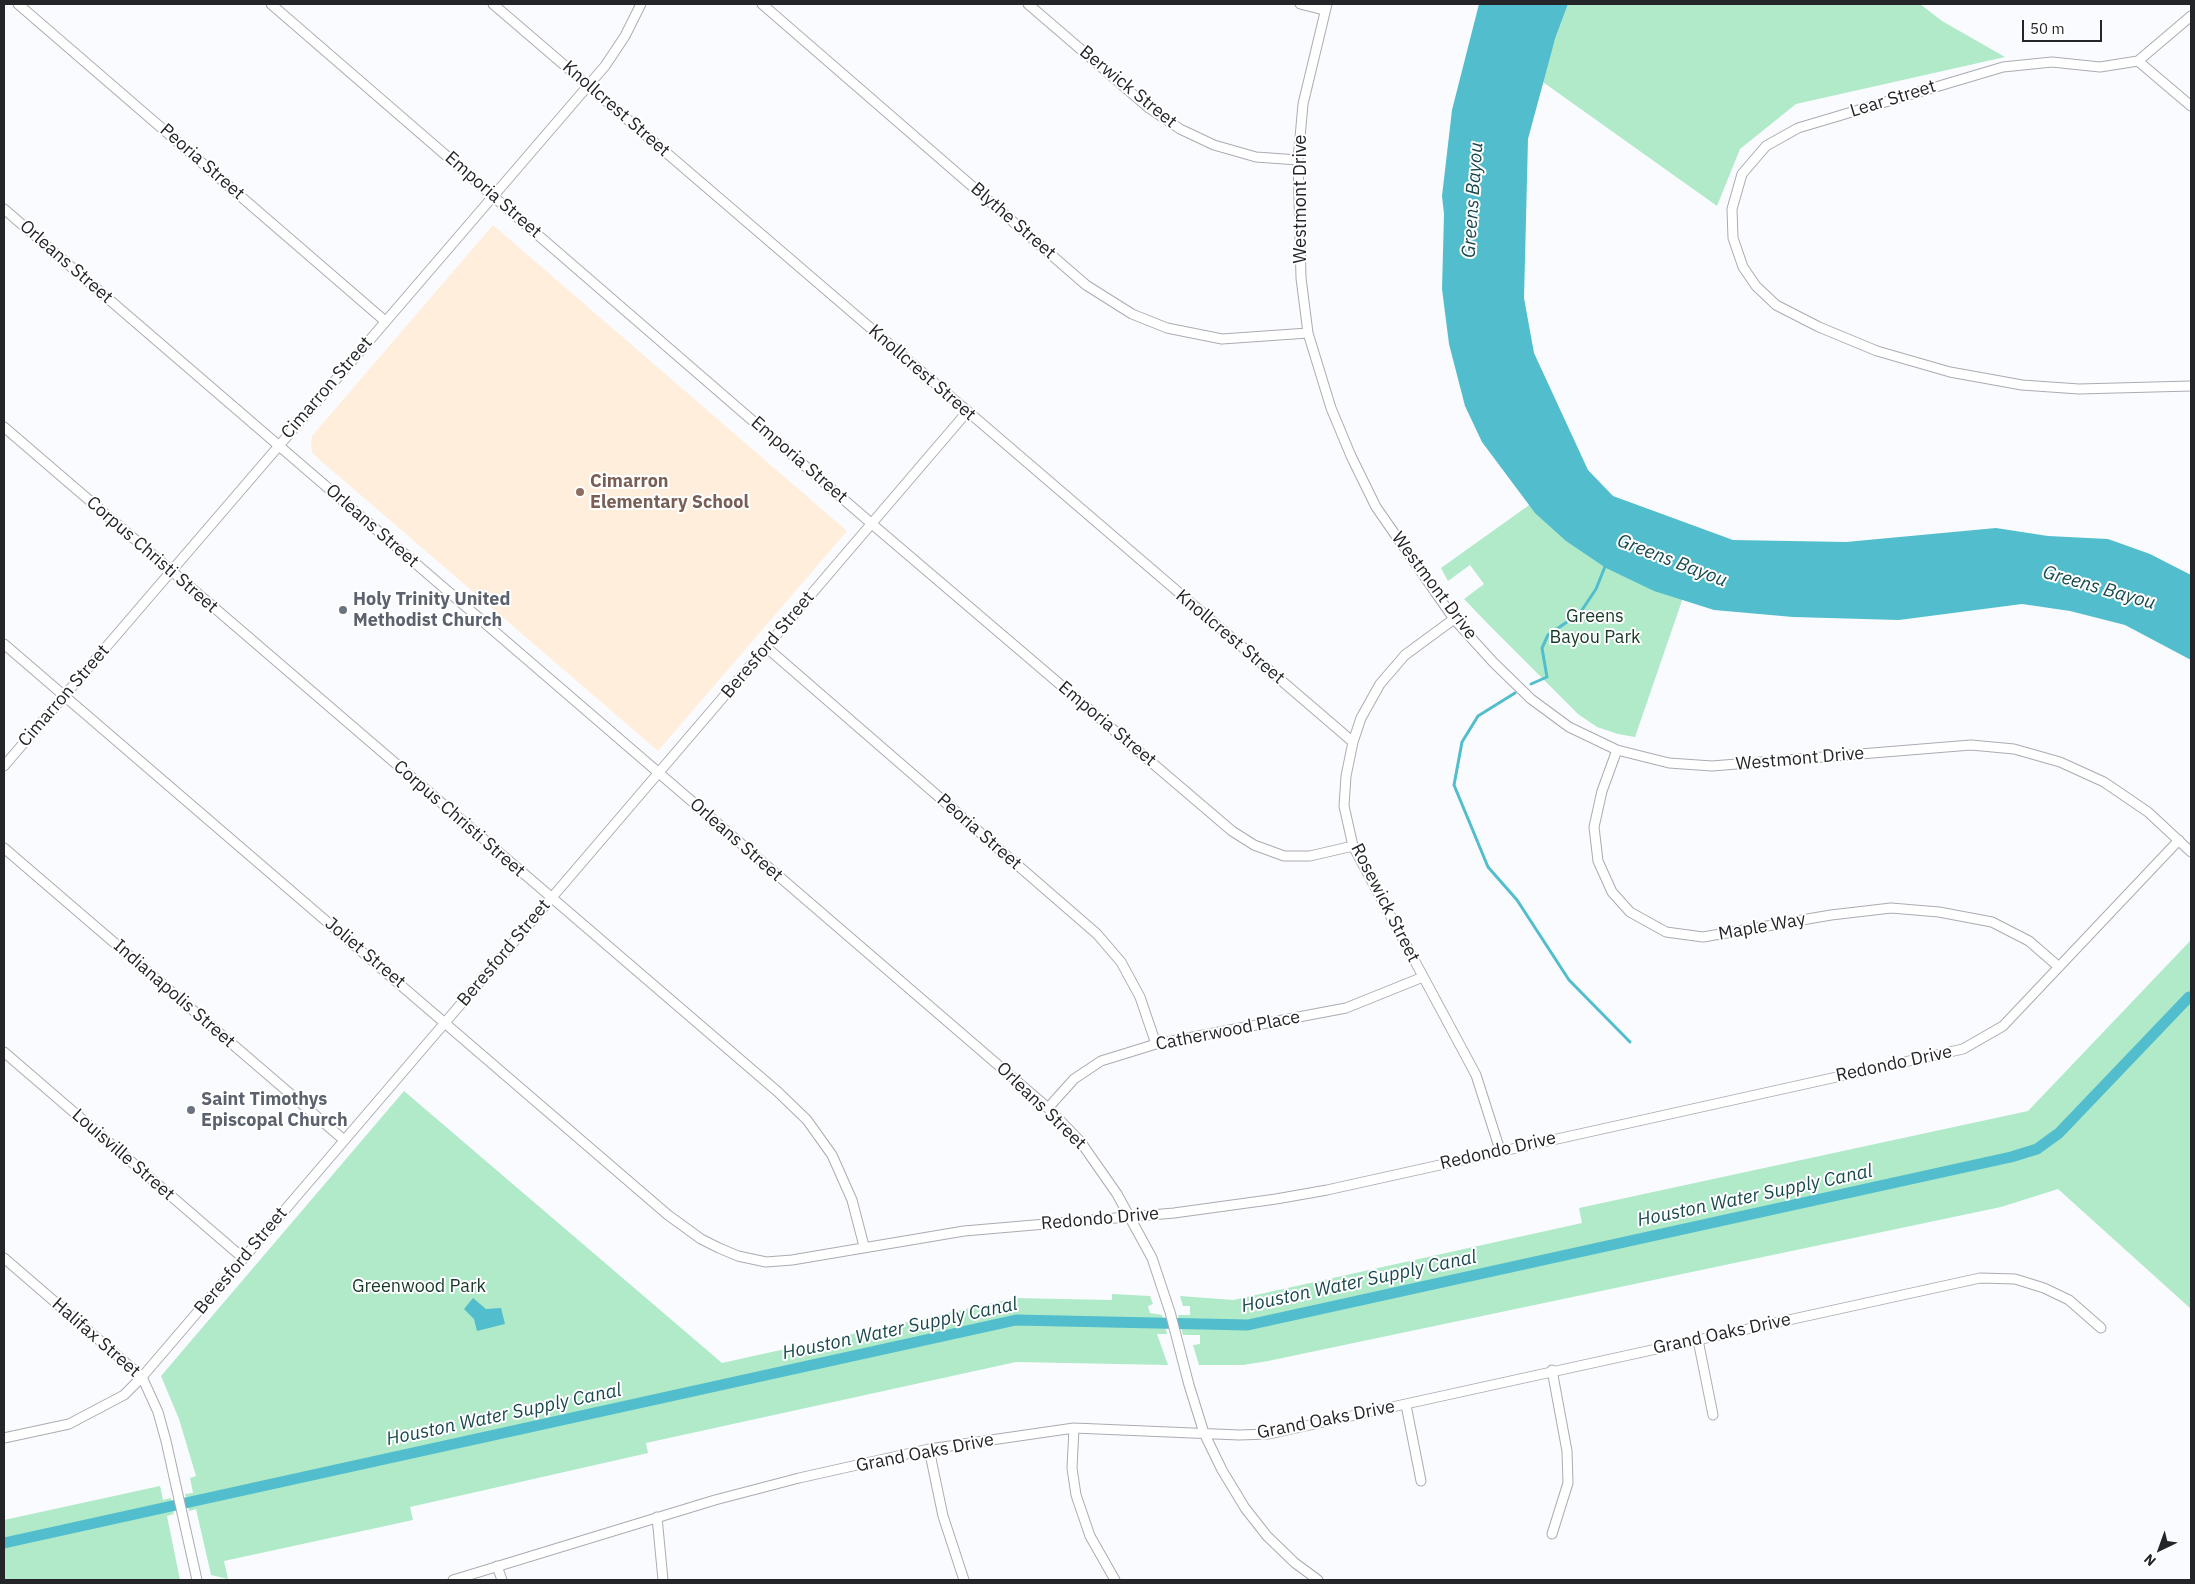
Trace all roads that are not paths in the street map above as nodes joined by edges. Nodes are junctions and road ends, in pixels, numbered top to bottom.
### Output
1 (18, 4) edge
2 (271, 4) edge
3 (493, 4) edge
4 (642, 4) edge
5 (762, 4) edge
6 (1028, 4) edge
7 (1300, 4) edge
8 (1325, 7) edge
9 (2191, 16) edge
10 (2138, 60) junction
11 (588, 85) junction
12 (2191, 106) edge
13 (1298, 160) junction
14 (494, 195) junction
15 (4, 208) edge
16 (385, 321) junction
17 (1308, 332) junction
18 (2191, 386) edge
19 (967, 412) junction
20 (4, 427) edge
21 (278, 445) junction
22 (872, 524) junction
23 (171, 572) junction
24 (1454, 619) junction
25 (4, 644) edge
26 (766, 647) junction
27 (64, 696) junction
28 (1353, 742) junction
29 (1618, 750) junction
30 (4, 766) edge
31 (659, 774) junction
32 (2179, 840) junction
33 (1353, 846) junction
34 (4, 848) edge
35 (2191, 852) edge
36 (552, 898) junction
37 (2059, 967) junction
38 (1423, 977) junction
39 (446, 1022) junction
40 (1156, 1044) junction
41 (4, 1052) edge
42 (1048, 1108) junction
43 (344, 1140) junction
44 (1500, 1150) junction
45 (1130, 1216) junction
46 (864, 1246) junction
47 (732, 1253) joint
48 (4, 1258) edge
49 (243, 1258) junction
50 (2102, 1328) dead end
51 (1698, 1340) junction
52 (1552, 1370) junction
53 (142, 1377) junction
54 (1406, 1405) junction
55 (1713, 1415) dead end
56 (1074, 1428) junction
57 (1204, 1433) junction
58 (4, 1438) edge
59 (929, 1449) junction
60 (1421, 1481) dead end
61 (657, 1517) junction
62 (1552, 1534) dead end
63 (497, 1566) junction
64 (197, 1580) edge
65 (453, 1580) edge
66 (502, 1580) edge
67 (663, 1580) edge
68 (964, 1580) edge
69 (1116, 1580) edge
70 (1318, 1580) edge

1 - 16 street, Peoria Street
2 - 14 street, Emporia Street
3 - 11 street, Knollcrest Street
4 - 11 street, Cimarron Street
5 - 17 street, Blythe Street
6 - 13 street, Berwick Street
7 - 8 street
8 - 13 street, Westmont Drive
9 - 10 street, Lear Street
10 - 12 street
10 - 18 street, Lear Street
11 - 14 street, Cimarron Street
11 - 19 street, Knollcrest Street
13 - 17 street, Westmont Drive
14 - 16 street, Cimarron Street
14 - 22 street, Emporia Street
15 - 21 street, Orleans Street
16 - 21 street, Cimarron Street
17 - 24 street, Westmont Drive
19 - 22 street, Beresford Street
19 - 28 street, Knollcrest Street
20 - 23 street, Corpus Christi Street
21 - 23 street, Cimarron Street
21 - 31 street, Orleans Street
22 - 26 street, Beresford Street
22 - 33 street, Emporia Street
23 - 27 street, Cimarron Street
23 - 36 street, Corpus Christi Street
24 - 28 street, Rosewick Street
24 - 29 street, Westmont Drive
25 - 27 street, Joliet Street
26 - 31 street, Beresford Street
26 - 40 street, Peoria Street
27 - 30 street, Cimarron Street
27 - 39 street, Joliet Street
28 - 33 street, Rosewick Street
29 - 32 street, Westmont Drive
29 - 37 street, Maple Way
31 - 36 street, Beresford Street
31 - 42 street, Orleans Street
32 - 35 street, Westmont Drive
32 - 37 street, Redondo Drive
33 - 38 street, Rosewick Street
34 - 43 street, Indianapolis Street
36 - 39 street, Beresford Street
36 - 46 street, Corpus Christi Street
37 - 44 street, Redondo Drive
38 - 40 street, Catherwood Place
38 - 44 street, Rosewick Street
39 - 43 street, Beresford Street
39 - 47 street, Joliet Street
40 - 42 street, Catherwood Place
41 - 49 street, Louisville Street
42 - 45 street, Orleans Street
43 - 49 street, Beresford Street
44 - 45 street, Redondo Drive
45 - 46 street, Redondo Drive
45 - 57 street, Orleans Street
46 - 47 street, Redondo Drive
48 - 53 street, Halifax Street
49 - 53 street, Beresford Street
50 - 51 street, Grand Oaks Drive
51 - 52 street, Grand Oaks Drive
51 - 55 street
52 - 54 street, Grand Oaks Drive
52 - 62 street
53 - 58 street, Beresford Street
53 - 64 street, Halifax Street
54 - 57 street, Grand Oaks Drive
54 - 60 street
56 - 57 street, Grand Oaks Drive
56 - 59 street, Grand Oaks Drive
56 - 69 street
57 - 70 street, Orleans Street
59 - 61 street, Grand Oaks Drive
59 - 68 street
61 - 63 street, Grand Oaks Drive
61 - 67 street
63 - 65 street, Grand Oaks Drive
63 - 66 street

